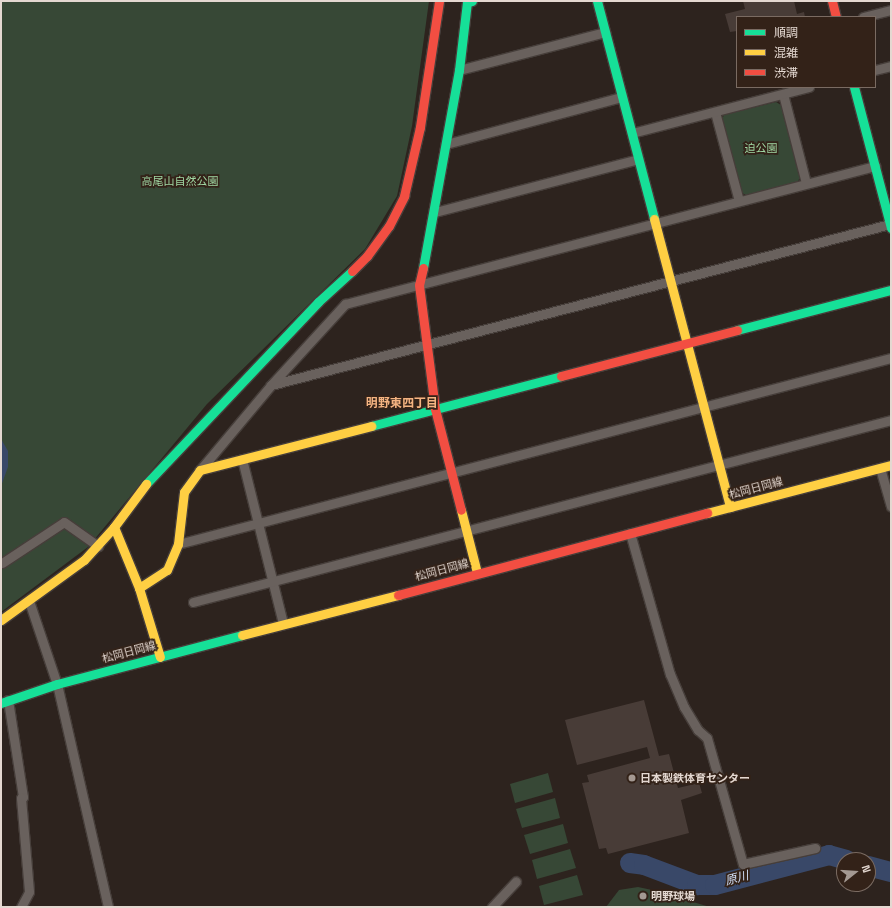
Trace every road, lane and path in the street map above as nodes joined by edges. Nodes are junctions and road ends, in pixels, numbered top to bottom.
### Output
1 (439, 1) edge
2 (472, 1) edge
3 (597, 1) edge
4 (832, 1) edge
5 (891, 10) edge
6 (836, 16) edge
7 (867, 16) edge
8 (605, 32) junction
9 (891, 66) edge
10 (458, 70) junction
11 (876, 70) edge
12 (805, 88) edge
13 (854, 88) edge
14 (783, 94) junction
15 (622, 97) junction
16 (715, 112) junction
17 (632, 133) junction
18 (446, 144) junction
19 (638, 159) junction
20 (875, 166) junction
21 (806, 184) junction
22 (739, 201) junction
23 (435, 212) junction
24 (655, 223) junction
25 (891, 226) edge
26 (670, 281) junction
27 (419, 285) junction
28 (891, 290) edge
29 (687, 343) junction
30 (426, 345) junction
31 (891, 358) edge
32 (271, 385) junction
33 (704, 407) junction
34 (435, 409) junction
35 (891, 420) edge
36 (242, 459) junction
37 (719, 465) junction
38 (891, 465) edge
39 (880, 468) junction
40 (200, 470) junction
41 (450, 473) junction
42 (891, 506) edge
43 (730, 507) junction
44 (258, 523) junction
45 (114, 528) junction
46 (466, 531) junction
47 (630, 533) junction
48 (178, 544) junction
49 (98, 546) junction
50 (2, 563) dead end
51 (477, 573) junction
52 (272, 581) junction
53 (138, 588) junction
54 (29, 601) junction
55 (192, 602) dead end
56 (1, 620) edge
57 (283, 624) junction
58 (160, 657) junction
59 (57, 684) junction
60 (5, 702) edge
61 (815, 848) dead end
62 (516, 881) dead end
63 (20, 907) edge
64 (108, 907) edge
65 (492, 907) edge

1 - 45 street
2 - 10 street
3 - 8 street
4 - 6 street
5 - 7 street
8 - 10 street
8 - 15 street
9 - 11 street
10 - 18 street
12 - 14 street
13 - 20 street
14 - 16 street
14 - 21 street
15 - 17 street
15 - 18 street
16 - 17 street
16 - 22 street
17 - 19 street
18 - 23 street
19 - 23 street
19 - 24 street
20 - 21 street
20 - 25 street
21 - 22 street
22 - 24 street
23 - 27 street
24 - 26 street
24 - 27 street
25 - 26 street
26 - 29 street
26 - 30 street
27 - 30 street
27 - 32 street
28 - 29 street
29 - 33 street
29 - 34 street
30 - 32 street
30 - 34 street
31 - 33 street
32 - 40 street
33 - 37 street
33 - 41 street
34 - 36 street
34 - 41 street
35 - 37 street
36 - 40 street
36 - 44 street
37 - 43 street
37 - 46 street
38 - 39 street, 松岡日岡線
39 - 42 street
39 - 43 street, 松岡日岡線
40 - 48 street
41 - 44 street
41 - 46 street
43 - 47 street, 松岡日岡線
44 - 48 street
44 - 52 street
45 - 49 street
45 - 53 street
46 - 51 street
46 - 52 street
47 - 51 street, 松岡日岡線
47 - 61 street
48 - 53 street
49 - 50 street
49 - 54 street
51 - 57 street, 松岡日岡線
52 - 55 street
52 - 57 street
53 - 58 street
54 - 56 street
54 - 59 street
57 - 58 street, 松岡日岡線
58 - 59 street, 松岡日岡線
59 - 60 street, 松岡日岡線
59 - 64 street
60 - 63 street
62 - 65 street

